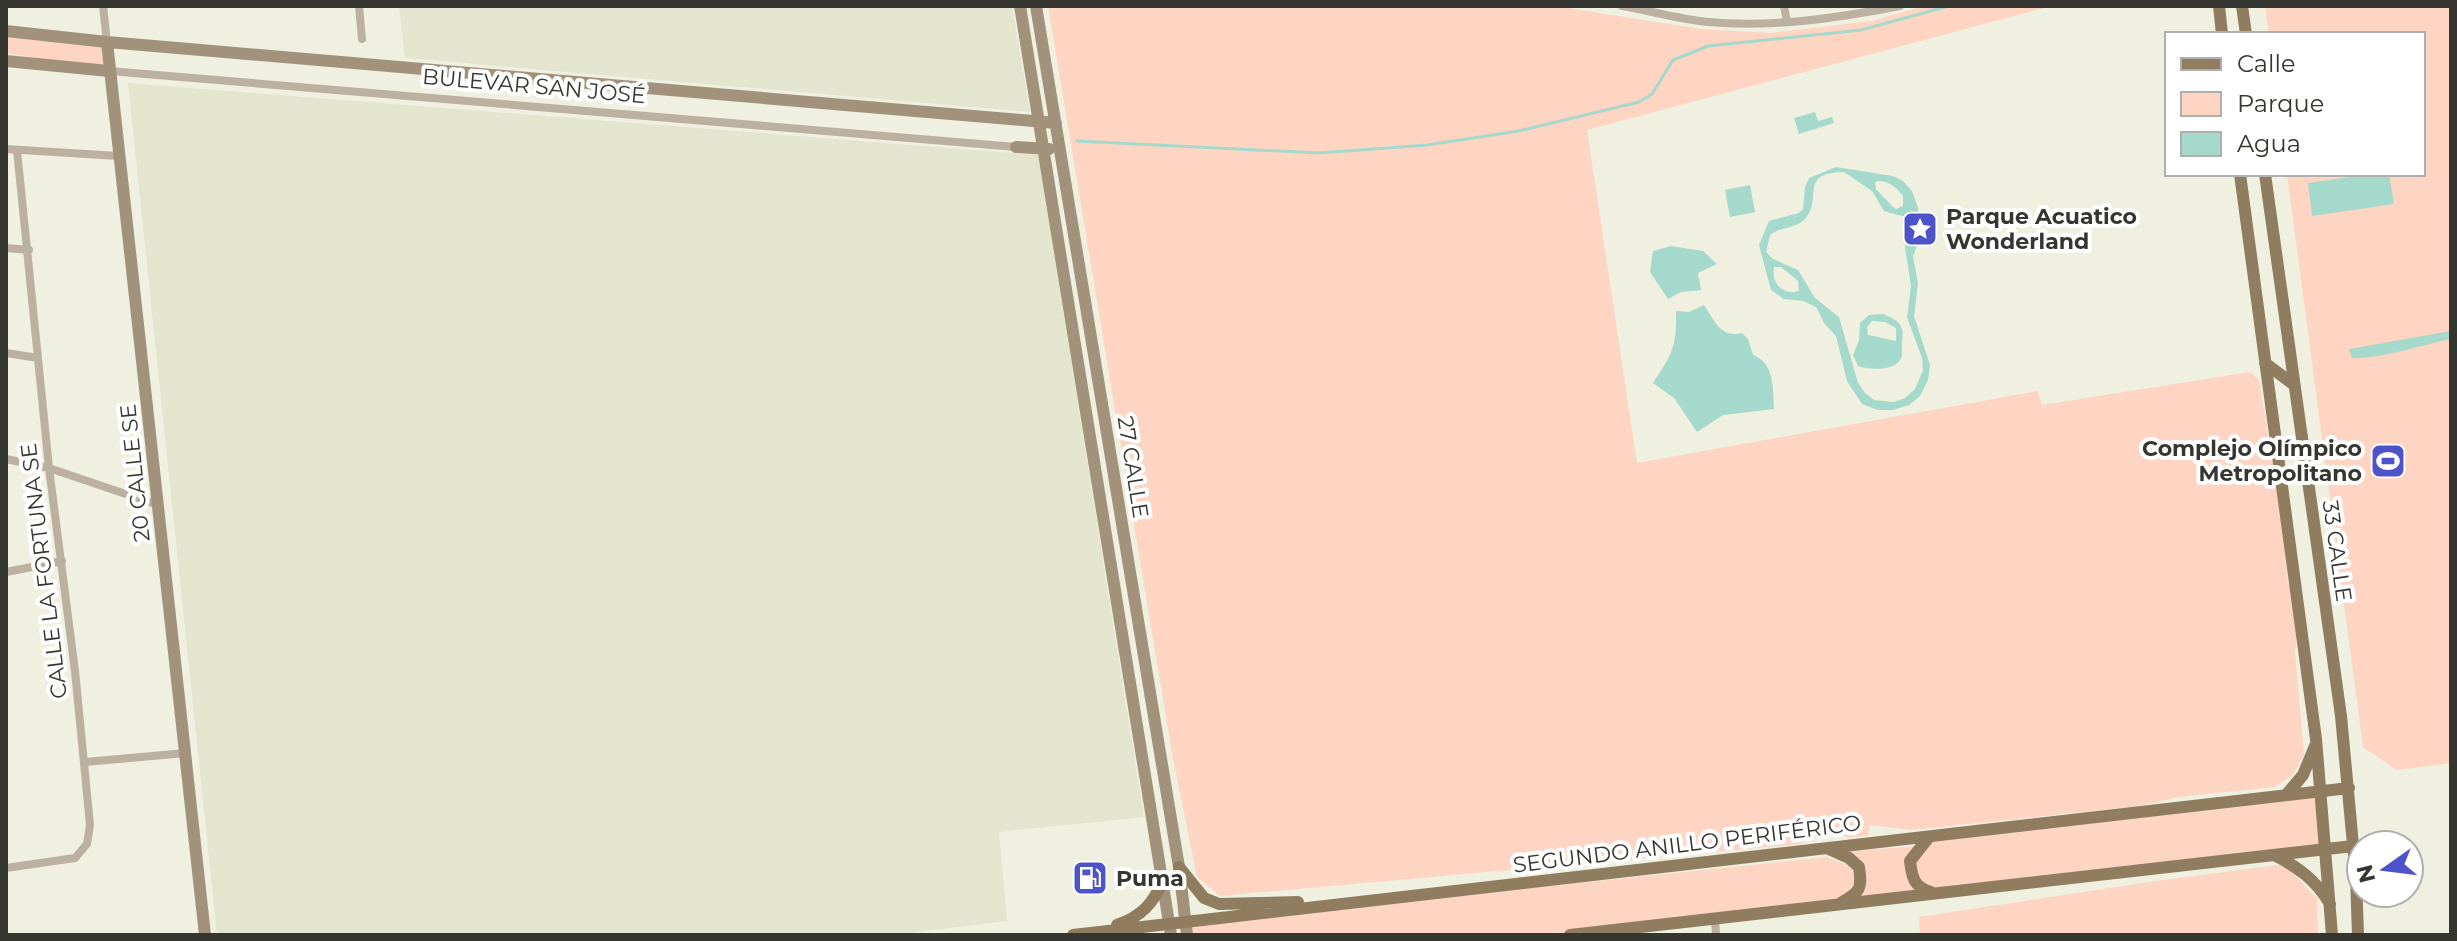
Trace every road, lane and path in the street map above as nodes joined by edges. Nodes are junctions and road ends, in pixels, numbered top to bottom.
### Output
1 (103, 6) edge
2 (359, 6) edge
3 (1020, 6) edge
4 (1036, 6) edge
5 (1622, 6) edge
6 (1784, 6) edge
7 (1900, 6) edge
8 (2219, 6) edge
9 (2242, 6) edge
10 (1787, 21) junction
11 (6, 31) edge
12 (2222, 32) edge
13 (2246, 32) edge
14 (362, 39) dead end
15 (107, 42) junction
16 (6, 61) edge
17 (109, 71) junction
18 (1039, 122) junction
19 (1056, 123) junction
20 (1016, 147) joint
21 (6, 149) edge
22 (1043, 149) junction
23 (17, 150) junction
24 (1060, 150) junction
25 (118, 156) junction
26 (2240, 176) edge
27 (2265, 176) edge
28 (6, 248) edge
29 (29, 250) junction
30 (6, 353) edge
31 (38, 358) junction
32 (2265, 363) junction
33 (2293, 384) junction
34 (6, 459) edge
35 (49, 468) junction
36 (158, 505) junction
37 (62, 561) junction
38 (6, 572) edge
39 (2316, 739) junction
40 (186, 753) junction
41 (85, 762) junction
42 (2349, 788) junction
43 (2322, 791) junction
44 (2286, 795) junction
45 (2352, 829) edge
46 (1929, 837) junction
47 (2345, 847) edge
48 (1826, 848) junction
49 (2327, 848) junction
50 (2274, 855) junction
51 (1179, 867) junction
52 (6, 868) edge
53 (1163, 880) junction
54 (1935, 893) junction
55 (1349, 904) junction
56 (1839, 904) junction
57 (2331, 905) junction
58 (2357, 909) edge
59 (1715, 918) junction
60 (1187, 929) edge
61 (1170, 930) edge
62 (1096, 932) junction
63 (205, 935) edge
64 (1073, 935) edge
65 (1570, 935) edge
66 (1716, 935) edge
67 (2332, 935) edge
68 (2358, 935) edge

1 - 15 street, 20 CALLE SE
2 - 14 street
3 - 18 street, 27 CALLE
4 - 19 street, 27 CALLE
5 - 10 street
6 - 10 street
7 - 10 street
8 - 12 main road
9 - 13 main road
11 - 15 street, BULEVAR SAN JOSÉ
15 - 17 street, 20 CALLE SE
15 - 18 street, BULEVAR SAN JOSÉ
16 - 17 street, BULEVAR SAN JOSÉ
17 - 20 street, BULEVAR SAN JOSÉ
17 - 25 street, 20 CALLE SE
18 - 19 street, BULEVAR SAN JOSÉ
18 - 22 street, 27 CALLE
19 - 24 street, 27 CALLE
20 - 22 street, BULEVAR SAN JOSÉ
21 - 23 street
22 - 24 street, BULEVAR SAN JOSÉ
22 - 53 street, 27 CALLE
23 - 25 street
23 - 29 street, CALLE LA FORTUNA SE
24 - 51 street, 27 CALLE
25 - 36 street, 20 CALLE SE
26 - 32 main road, 33 CALLE
27 - 33 main road, 33 CALLE
28 - 29 street
29 - 31 street, CALLE LA FORTUNA SE
30 - 31 street
31 - 35 street, CALLE LA FORTUNA SE
32 - 33 main road
32 - 39 main road, 33 CALLE
33 - 42 main road, 33 CALLE
34 - 35 street
35 - 36 street
35 - 37 street, CALLE LA FORTUNA SE
36 - 40 street, 20 CALLE SE
37 - 38 street
37 - 41 street, CALLE LA FORTUNA SE
39 - 43 main road, 33 CALLE
39 - 44 main road
40 - 41 street
40 - 63 street, 20 CALLE SE
41 - 52 street, CALLE LA FORTUNA SE
42 - 43 main road, SEGUNDO ANILLO PERIFÉRICO
42 - 45 main road, 33 CALLE
43 - 44 main road, SEGUNDO ANILLO PERIFÉRICO
43 - 49 main road, 33 CALLE
44 - 46 main road, SEGUNDO ANILLO PERIFÉRICO
46 - 48 main road, SEGUNDO ANILLO PERIFÉRICO
46 - 54 main road
47 - 49 main road
48 - 55 main road, SEGUNDO ANILLO PERIFÉRICO
48 - 56 main road
49 - 50 main road
49 - 57 main road, 33 CALLE
50 - 54 main road
50 - 57 main road
51 - 55 main road
51 - 60 street, 27 CALLE
53 - 61 street, 27 CALLE
53 - 62 main road
54 - 56 main road
55 - 60 main road, SEGUNDO ANILLO PERIFÉRICO
56 - 59 main road
57 - 67 main road, 33 CALLE
58 - 68 main road, 33 CALLE
59 - 65 main road
59 - 66 street
60 - 61 main road, SEGUNDO ANILLO PERIFÉRICO
61 - 62 main road, SEGUNDO ANILLO PERIFÉRICO
62 - 64 main road, SEGUNDO ANILLO PERIFÉRICO

